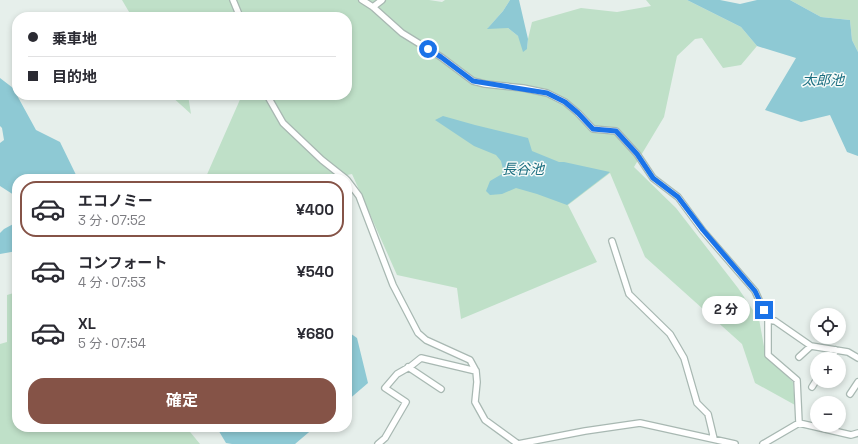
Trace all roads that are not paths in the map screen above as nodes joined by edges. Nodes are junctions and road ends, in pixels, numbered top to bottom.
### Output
1 (233, 0) edge
2 (362, 0) edge
3 (382, 0) edge
4 (373, 7) junction
5 (238, 12) edge
6 (270, 100) edge
7 (340, 174) edge
8 (352, 186) edge
9 (612, 240) dead end
10 (768, 320) junction
11 (811, 346) junction
12 (836, 350) joint
13 (799, 357) dead end
14 (858, 358) edge
15 (408, 367) junction
16 (476, 371) junction
17 (858, 382) edge
18 (441, 389) dead end
19 (850, 394) dead end
20 (800, 423) junction
21 (858, 434) edge
22 (714, 439) junction
23 (378, 444) edge
24 (518, 444) edge
25 (735, 444) edge
26 (763, 444) edge

1 - 5 street
2 - 4 street
3 - 4 street
4 - 10 street
6 - 7 street
8 - 16 street
9 - 22 street
10 - 11 street
10 - 20 street
11 - 12 street
11 - 13 street
12 - 14 street
15 - 16 street
15 - 18 street
15 - 23 street
16 - 24 street
17 - 19 street
20 - 21 street
20 - 26 street
22 - 24 street
22 - 25 street

